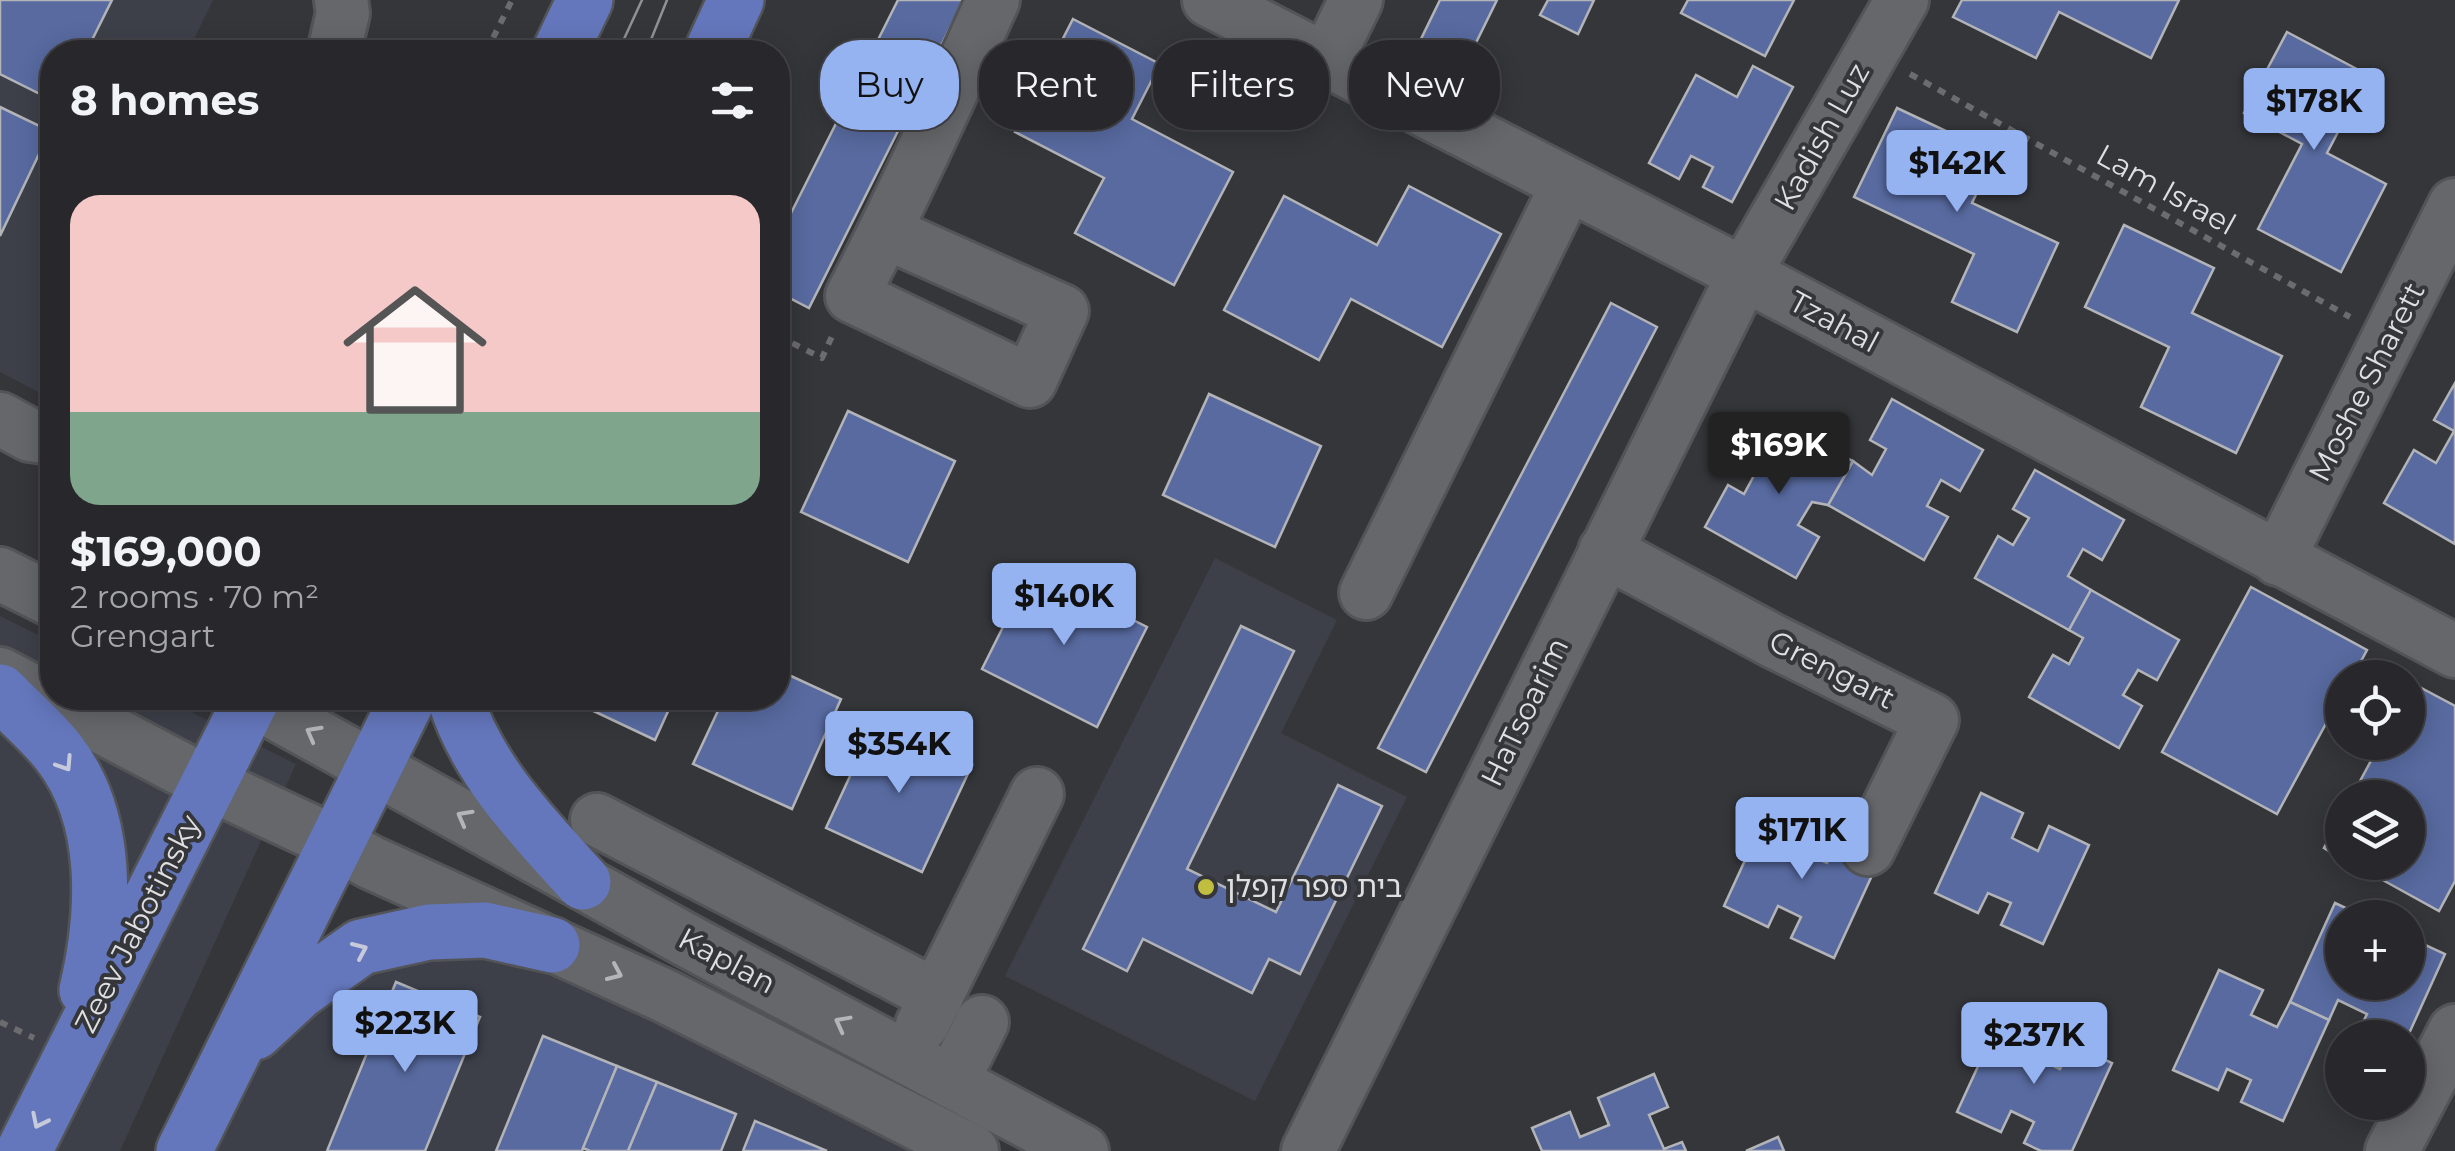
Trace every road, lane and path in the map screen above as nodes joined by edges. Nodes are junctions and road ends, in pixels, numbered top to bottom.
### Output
1 (341, 0) edge
2 (512, 0) edge
3 (586, 0) edge
4 (736, 0) edge
5 (993, 0) edge
6 (1209, 0) edge
7 (1356, 0) edge
8 (1902, 0) edge
9 (337, 40) edge
10 (492, 40) edge
11 (566, 40) edge
12 (718, 40) edge
13 (1286, 40) edge
14 (1870, 52) junction
15 (1329, 55) edge
16 (1329, 63) edge
17 (1566, 186) junction
18 (2455, 204) edge
19 (885, 232) junction
20 (1744, 274) junction
21 (852, 296) junction
22 (2388, 338) junction
23 (790, 342) edge
24 (0, 419) edge
25 (40, 436) edge
26 (1605, 551) junction
27 (2278, 559) junction
28 (0, 574) edge
29 (1366, 593) dead end
30 (40, 594) edge
31 (2455, 651) edge
32 (0, 674) edge
33 (0, 692) edge
34 (40, 695) edge
35 (69, 710) edge
36 (245, 710) edge
37 (272, 710) edge
38 (402, 710) edge
39 (458, 710) edge
40 (374, 767) junction
41 (210, 784) junction
42 (1037, 794) dead end
43 (597, 820) dead end
44 (336, 843) junction
45 (1868, 850) dead end
46 (582, 882) junction
47 (552, 945) junction
48 (936, 996) junction
49 (982, 1022) dead end
50 (2455, 1031) edge
51 (231, 1054) junction
52 (71, 1056) junction
53 (906, 1057) junction
54 (952, 1082) junction
55 (907, 1136) edge
56 (24, 1151) edge
57 (184, 1151) edge
58 (972, 1151) edge
59 (1082, 1151) edge
60 (1308, 1151) edge
61 (2392, 1151) edge

1 - 9 street
2 - 10 path
3 - 11 main road
4 - 12 main road
5 - 19 street
6 - 13 street, Tzahal
7 - 15 street
8 - 14 street, Kadish Luz
14 - 20 street, Kadish Luz
14 - 22 path, Lam Israel
16 - 17 street, Tzahal
17 - 20 street, Tzahal
17 - 29 street
18 - 22 street, Moshe Sharett
19 - 21 street
19 - 21 street
20 - 26 street, HaTsoarim
20 - 27 street, Tzahal
21 - 23 path
22 - 27 street, Moshe Sharett
24 - 25 street
26 - 45 street, Grengart
26 - 60 street, HaTsoarim
27 - 31 street, Tzahal
28 - 30 street
32 - 34 street, Kaplan
33 -> 52 main road
35 - 41 street, Kaplan
36 - 41 main road, Zeev Jabotinsky
40 -> 37 street, Kaplan
38 - 40 main road
39 - 46 main road
40 - 44 main road
46 -> 40 street, Kaplan
41 - 44 street, Kaplan
41 - 52 main road, Zeev Jabotinsky
42 - 48 street
43 - 48 street
44 - 47 street, Kaplan
44 - 51 main road
53 -> 46 street, Kaplan
51 -> 47 main road
47 -> 55 street, Kaplan
48 - 53 street
49 - 54 street
50 - 61 street
51 - 57 main road
52 -> 56 main road, Zeev Jabotinsky
53 - 54 street, Kaplan
54 - 59 street, Kaplan
55 - 58 street, Kaplan

